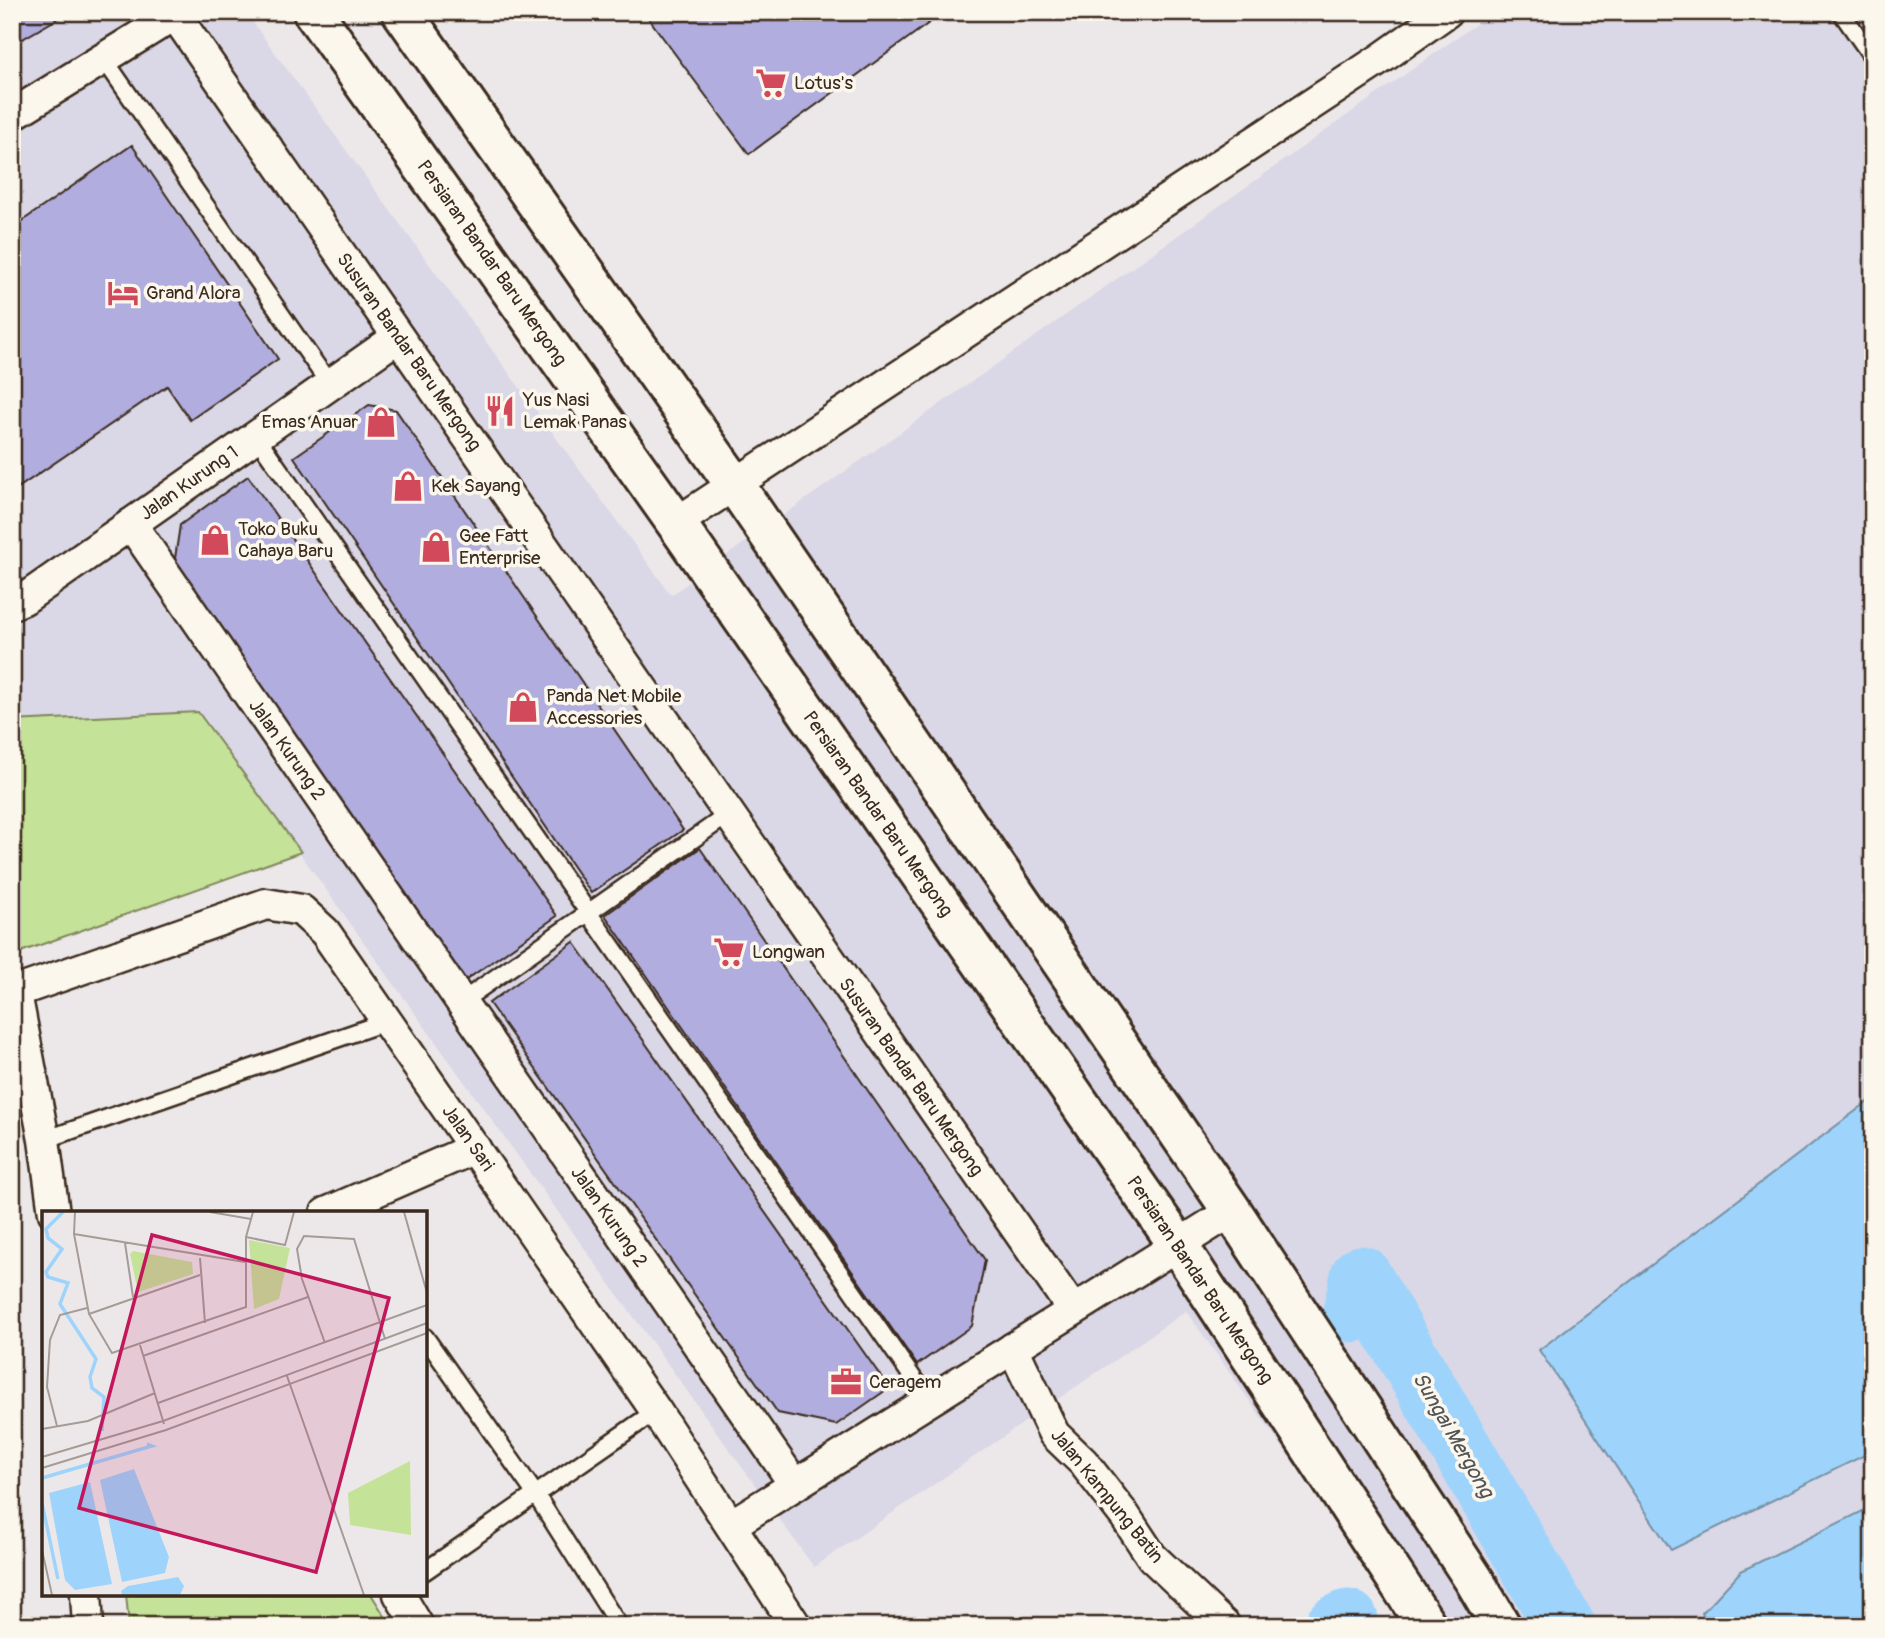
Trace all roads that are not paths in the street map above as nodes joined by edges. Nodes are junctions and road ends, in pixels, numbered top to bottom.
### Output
1 (313, 12) edge
2 (402, 12) edge
3 (1447, 12) edge
4 (1841, 12) edge
5 (176, 13) edge
6 (1873, 58) edge
7 (104, 59) junction
8 (12, 115) edge
9 (398, 337) junction
10 (330, 385) junction
11 (256, 436) junction
12 (735, 485) junction
13 (676, 523) junction
14 (131, 524) junction
15 (12, 604) edge
16 (730, 814) junction
17 (588, 913) junction
18 (14, 993) edge
19 (461, 1002) junction
20 (388, 1021) junction
21 (44, 1140) junction
22 (475, 1148) junction
23 (54, 1211) edge
24 (335, 1211) edge
25 (1232, 1211) junction
26 (1178, 1245) junction
27 (1073, 1310) junction
28 (427, 1340) edge
29 (1013, 1348) junction
30 (929, 1401) junction
31 (656, 1411) junction
32 (795, 1485) junction
33 (536, 1495) junction
34 (732, 1525) junction
35 (427, 1570) edge
36 (86, 1596) edge
37 (399, 1596) edge
38 (1223, 1624) edge
39 (88, 1626) edge
40 (418, 1626) edge
41 (619, 1626) edge
42 (796, 1626) edge
43 (1427, 1626) edge
44 (1502, 1626) edge

1 - 13 street, Persiaran Bandar Baru Mergong
2 - 12 street
3 - 12 street
4 - 6 lane
5 - 7 street
5 - 9 street, Susuran Bandar Baru Mergong
7 - 8 street
7 - 10 lane
9 - 10 street, Jalan Kurung 1
9 - 16 street, Susuran Bandar Baru Mergong
10 - 11 street, Jalan Kurung 1
11 - 14 street, Jalan Kurung 1
11 - 17 lane
12 - 13 street
12 - 25 street
13 - 26 street, Persiaran Bandar Baru Mergong
14 - 15 street, Jalan Kurung 1
14 - 19 street, Jalan Kurung 2
16 - 17 lane
16 - 27 street, Susuran Bandar Baru Mergong
17 - 19 lane
17 - 30 lane
18 - 20 street, Jalan Sari
18 - 21 street
19 - 32 street, Jalan Kurung 2
20 - 21 lane
20 - 22 street, Jalan Sari
21 - 23 street
22 - 24 street
22 - 31 street, Jalan Sari
25 - 26 street
25 - 44 street
26 - 27 street
26 - 43 street, Persiaran Bandar Baru Mergong
27 - 29 street
28 - 33 lane
29 - 30 street
29 - 38 street, Jalan Kampung Batin
30 - 32 street
31 - 33 lane
31 - 34 street, Jalan Sari
32 - 34 street
33 - 35 lane
33 - 41 lane
34 - 42 street, Jalan Sari
36 - 39 street
37 - 40 street

